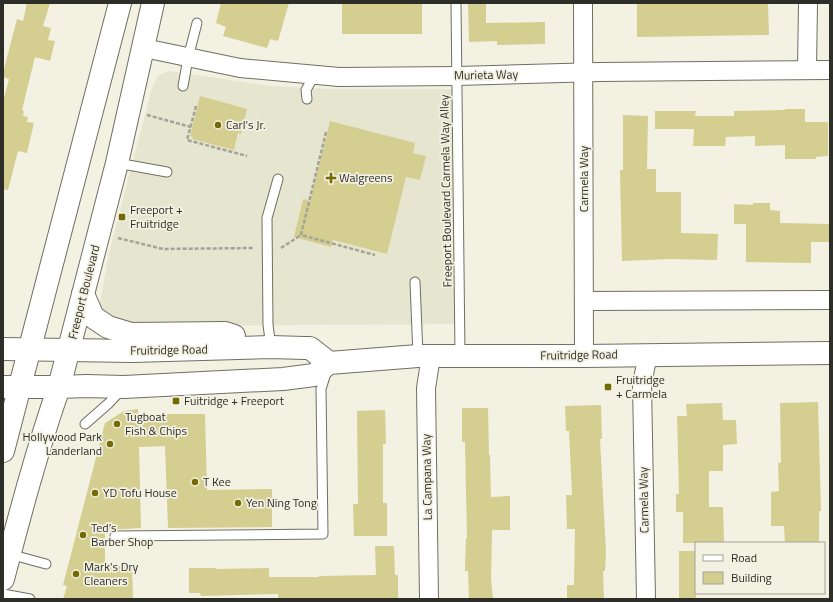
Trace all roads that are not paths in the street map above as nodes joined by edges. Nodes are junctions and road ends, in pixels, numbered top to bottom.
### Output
1 (120, 3) edge
2 (153, 3) edge
3 (456, 3) edge
4 (583, 3) edge
5 (808, 3) edge
6 (197, 23) dead end
7 (144, 48) junction
8 (188, 58) junction
9 (807, 69) junction
10 (830, 70) edge
11 (583, 73) junction
12 (315, 74) junction
13 (457, 76) junction
14 (183, 86) dead end
15 (307, 99) dead end
16 (117, 163) junction
17 (168, 172) dead end
18 (278, 180) dead end
19 (416, 282) dead end
20 (83, 294) junction
21 (830, 300) edge
22 (584, 301) junction
23 (271, 347) junction
24 (3, 349) edge
25 (29, 349) junction
26 (69, 350) junction
27 (830, 353) edge
28 (648, 354) junction
29 (460, 355) junction
30 (424, 356) junction
31 (584, 356) junction
32 (329, 363) junction
33 (11, 387) edge
34 (59, 387) junction
35 (124, 387) junction
36 (85, 424) dead end
37 (3, 451) edge
38 (115, 536) dead end
39 (9, 554) junction
40 (46, 564) dead end
41 (3, 579) edge
42 (3, 594) edge
43 (30, 599) edge
44 (429, 599) edge
45 (646, 599) edge

1 - 25 main road
2 - 7 main road, Freeport Boulevard
3 - 13 lane, Freeport Boulevard Carmela Way Alley
4 - 11 street, Carmela Way
5 - 9 street
6 - 8 lane
7 - 8 street, Murieta Way
7 - 16 main road, Freeport Boulevard
8 - 12 street, Murieta Way
8 - 14 lane
9 - 10 street, Murieta Way
9 - 11 street, Murieta Way
11 - 13 street, Murieta Way
11 - 22 street, Carmela Way
12 - 13 street, Murieta Way
12 - 15 lane
13 - 29 lane, Freeport Boulevard Carmela Way Alley
16 - 17 lane
16 - 20 main road, Freeport Boulevard
18 - 23 lane
19 - 30 lane
20 - 23 main road
20 - 26 main road, Freeport Boulevard
21 - 22 street
22 - 31 street, Carmela Way
23 - 26 main road, Fruitridge Road
23 - 32 main road, Fruitridge Road
24 - 25 main road, Fruitridge Road
25 - 26 main road, Fruitridge Road
25 - 33 main road
26 - 34 main road, Freeport Boulevard
27 - 28 main road, Fruitridge Road
28 - 31 main road, Fruitridge Road
28 - 45 street, Carmela Way
29 - 30 main road, Fruitridge Road
29 - 31 main road, Fruitridge Road
30 - 32 main road, Fruitridge Road
30 - 44 street, La Campana Way
32 - 35 main road
32 - 38 lane
33 - 34 main road
33 - 37 main road
34 - 35 main road
34 - 39 main road, Freeport Boulevard
35 - 36 lane
39 - 40 lane
39 - 41 main road, Freeport Boulevard
42 - 43 lane

